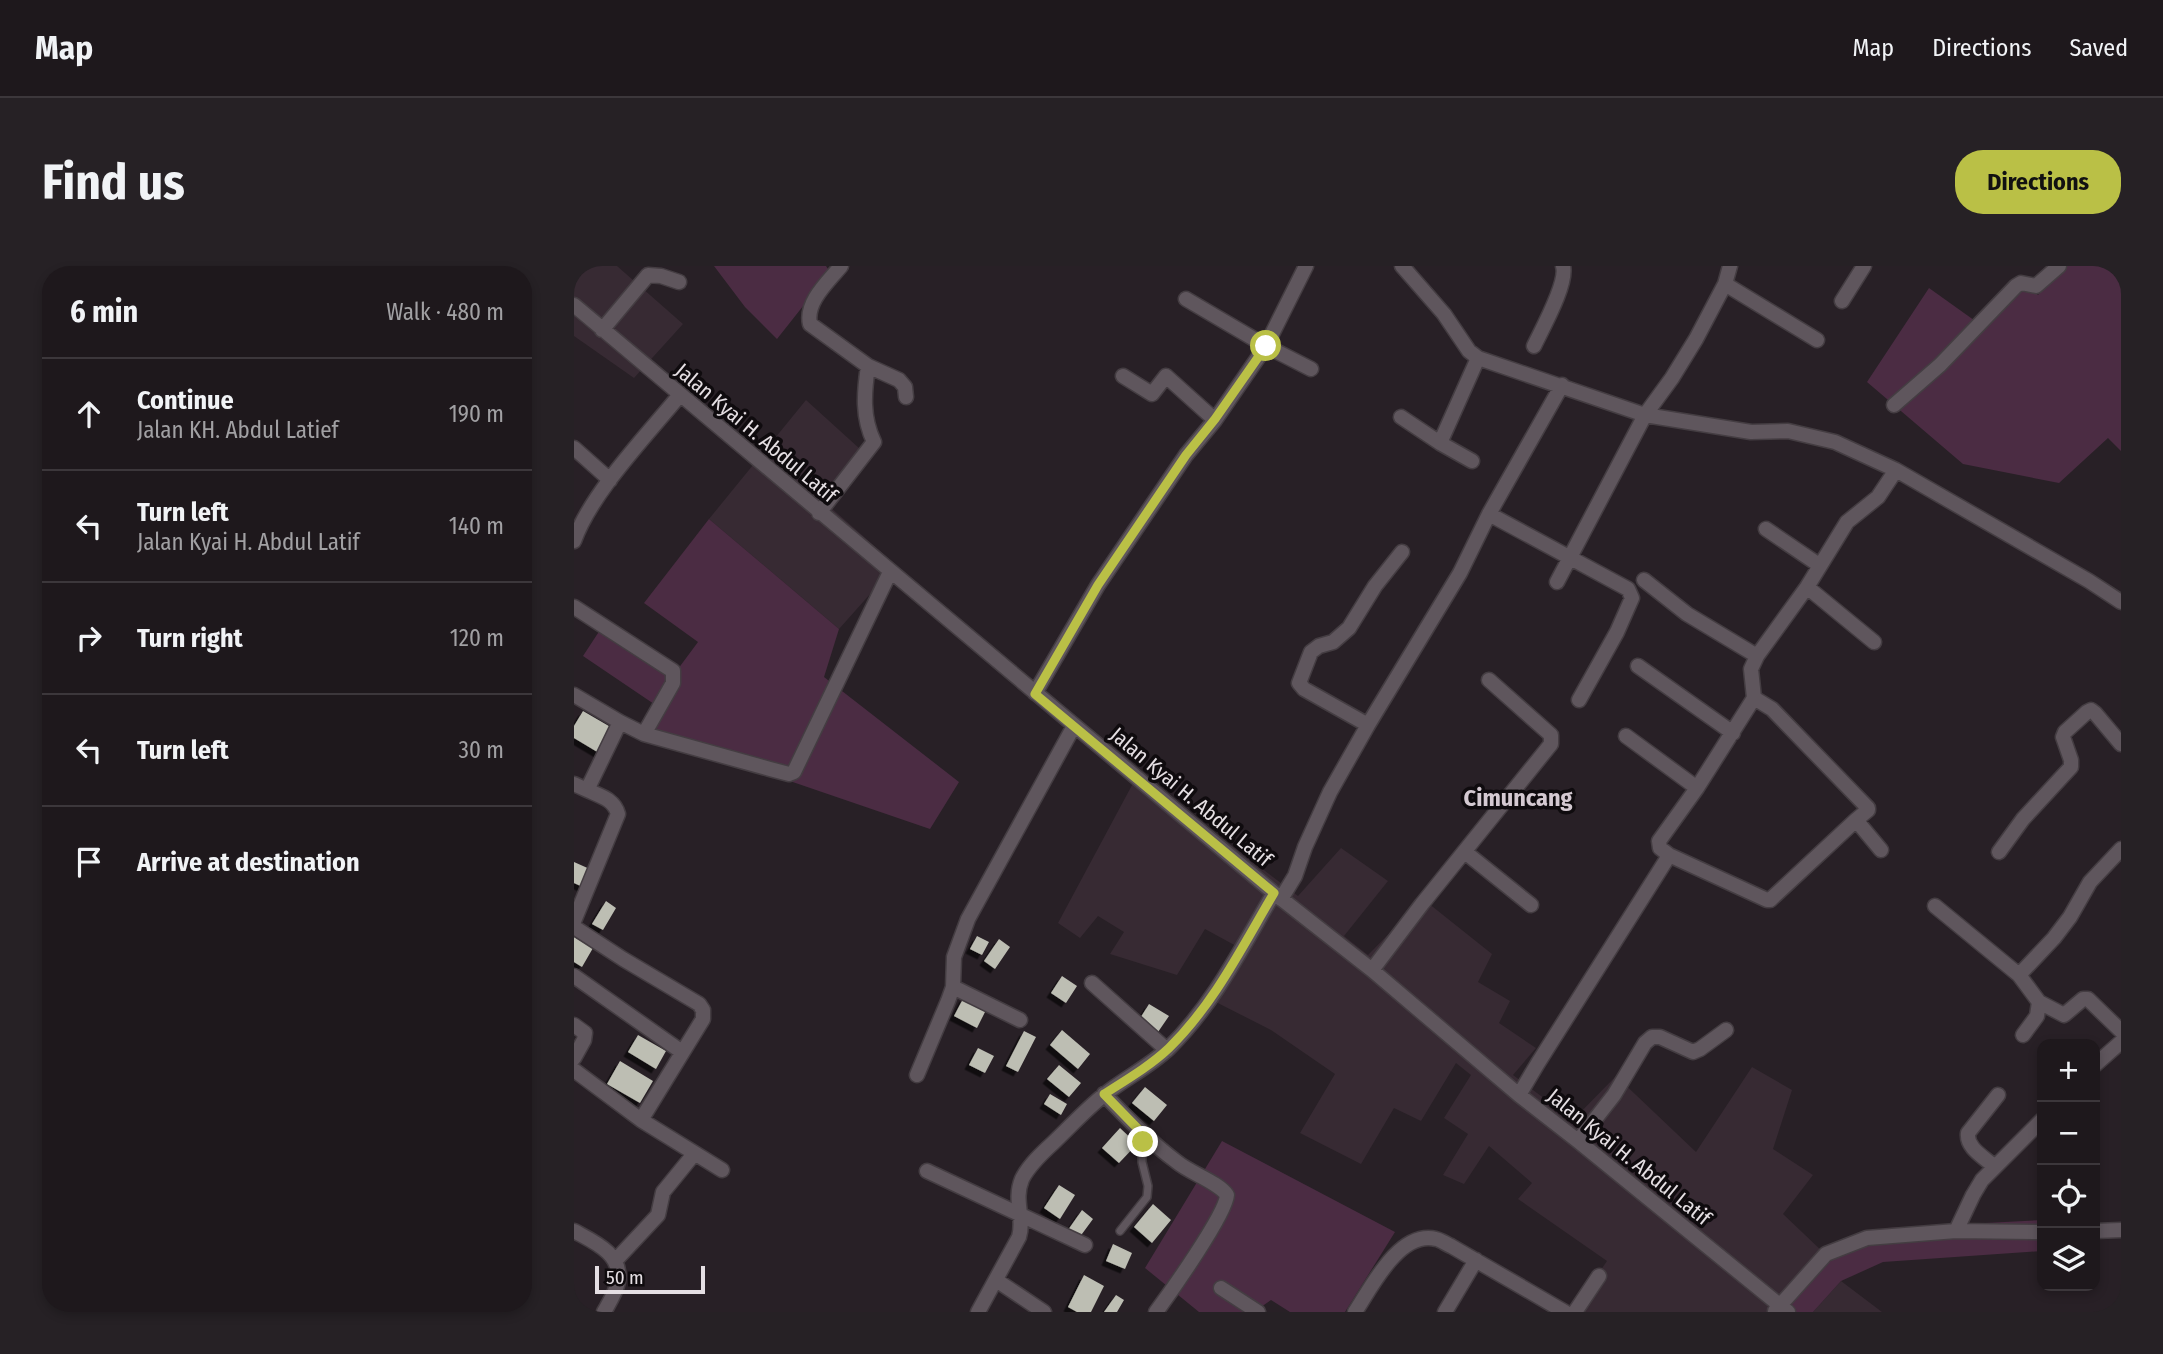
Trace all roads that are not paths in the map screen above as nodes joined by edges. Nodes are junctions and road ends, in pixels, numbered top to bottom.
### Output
1 (841, 266) edge
2 (1306, 266) edge
3 (1402, 266) edge
4 (1563, 266) edge
5 (1730, 266) edge
6 (1864, 266) edge
7 (2059, 266) edge
8 (679, 282) dead end
9 (1725, 285) junction
10 (1186, 299) dead end
11 (1842, 301) dead end
12 (574, 305) edge
13 (601, 330) junction
14 (1818, 340) dead end
15 (1266, 346) junction
16 (1534, 346) dead end
17 (1478, 358) junction
18 (868, 366) junction
19 (1311, 369) dead end
20 (1122, 376) dead end
21 (1562, 385) junction
22 (679, 396) junction
23 (906, 397) dead end
24 (1894, 405) dead end
25 (1646, 415) junction
26 (1401, 417) dead end
27 (1215, 419) junction
28 (1440, 443) junction
29 (574, 448) edge
30 (1472, 461) dead end
31 (1896, 470) junction
32 (610, 480) junction
33 (820, 513) junction
34 (1489, 514) junction
35 (1766, 529) dead end
36 (574, 541) edge
37 (1402, 551) dead end
38 (1569, 557) junction
39 (1819, 565) junction
40 (890, 572) junction
41 (1644, 580) dead end
42 (1557, 582) dead end
43 (1807, 586) junction
44 (2121, 602) edge
45 (574, 607) edge
46 (1874, 642) dead end
47 (1757, 656) junction
48 (1638, 666) dead end
49 (1489, 680) dead end
50 (1035, 694) junction
51 (574, 695) edge
52 (1755, 698) junction
53 (1579, 699) dead end
54 (620, 722) junction
55 (1368, 725) junction
56 (1074, 726) junction
57 (1733, 733) junction
58 (644, 734) junction
59 (1626, 736) dead end
60 (2121, 744) edge
61 (581, 787) edge
62 (1697, 788) junction
63 (1856, 820) junction
64 (2121, 849) edge
65 (1881, 850) dead end
66 (1465, 852) junction
67 (1999, 852) dead end
68 (1669, 855) junction
69 (1278, 896) junction
70 (1531, 905) dead end
71 (1934, 906) dead end
72 (574, 924) edge
73 (1372, 970) junction
74 (2019, 975) junction
75 (574, 976) edge
76 (1092, 983) dead end
77 (953, 988) junction
78 (2039, 1002) junction
79 (1020, 1020) dead end
80 (574, 1025) edge
81 (1726, 1030) dead end
82 (2121, 1031) edge
83 (2023, 1035) dead end
84 (2121, 1042) edge
85 (1167, 1050) junction
86 (682, 1052) junction
87 (574, 1058) edge
88 (2100, 1061) edge
89 (574, 1069) edge
90 (916, 1075) dead end
91 (1104, 1094) junction
92 (1998, 1095) dead end
93 (1520, 1096) junction
94 (641, 1120) junction
95 (2037, 1125) edge
96 (1141, 1132) junction
97 (1578, 1141) junction
98 (694, 1154) junction
99 (1995, 1167) junction
100 (722, 1170) dead end
101 (927, 1171) dead end
102 (1018, 1212) junction
103 (2121, 1230) edge
104 (1120, 1231) dead end
105 (1956, 1231) junction
106 (2100, 1231) edge
107 (2037, 1232) edge
108 (576, 1236) edge
109 (1085, 1245) dead end
110 (1476, 1260) junction
111 (615, 1261) junction
112 (1598, 1276) dead end
113 (996, 1280) junction
114 (1221, 1288) dead end
115 (1781, 1310) edge
116 (1359, 1311) edge
117 (605, 1312) edge
118 (978, 1312) edge
119 (1044, 1312) edge
120 (1156, 1312) edge
121 (1258, 1312) edge
122 (1445, 1312) edge
123 (1565, 1312) edge
124 (1575, 1312) edge

1 - 18 street
2 - 15 street
3 - 17 street
4 - 16 street
5 - 9 street
6 - 11 street
7 - 24 street
8 - 13 street
9 - 14 street
9 - 25 street
10 - 15 street
12 - 13 street, Jalan Kyai H. Abdul Latif
13 - 22 street, Jalan Kyai H. Abdul Latif
15 - 19 street
15 - 27 street
17 - 21 street
17 - 28 street
18 - 23 street
18 - 33 street
20 - 27 street
21 - 25 street
21 - 34 street
22 - 32 street
22 - 33 street, Jalan Kyai H. Abdul Latif
25 - 31 street
25 - 38 street
26 - 28 street
27 - 50 street
28 - 30 street
29 - 32 street
31 - 39 street
31 - 44 street
32 - 36 street
33 - 40 street, Jalan Kyai H. Abdul Latif
34 - 38 street
34 - 55 street
35 - 39 street
37 - 55 street
38 - 42 street
38 - 53 street
39 - 43 street
40 - 50 street, Jalan Kyai H. Abdul Latif
40 - 58 street
41 - 47 street
43 - 46 street
43 - 47 street
45 - 58 street
47 - 52 street
48 - 57 street
49 - 66 street
50 - 56 street, Jalan Kyai H. Abdul Latif
51 - 54 street
52 - 57 street
52 - 63 street
54 - 58 street
54 - 61 street
55 - 69 street
56 - 69 street, Jalan Kyai H. Abdul Latif
56 - 77 street
57 - 62 street
59 - 62 street
60 - 67 street
61 - 72 street
62 - 68 street
63 - 65 street
63 - 68 street
64 - 74 street
66 - 70 street
66 - 73 street
68 - 93 street
69 - 73 street, Jalan Kyai H. Abdul Latif
69 - 85 street
71 - 74 street
72 - 86 street
73 - 93 street, Jalan Kyai H. Abdul Latif
74 - 78 street
75 - 86 street
76 - 85 street
77 - 79 street
77 - 90 street
78 - 82 street
78 - 83 street
80 - 87 street
81 - 97 street
84 - 88 street
85 - 91 street
86 - 94 street
89 - 94 street
91 - 96 street
91 - 102 street
92 - 99 street
93 - 97 street, Jalan Kyai H. Abdul Latif
94 - 98 street
95 - 99 street
96 - 104 lane
96 - 120 street
97 - 115 street, Jalan Kyai H. Abdul Latif
98 - 100 street
98 - 111 street
99 - 105 street
101 - 102 street
102 - 109 street
102 - 113 street
103 - 106 street
105 - 107 street
105 - 115 street
108 - 111 street
110 - 116 street
110 - 122 street
110 - 123 street
111 - 117 street
112 - 124 street
113 - 118 street
113 - 119 street
114 - 121 street

